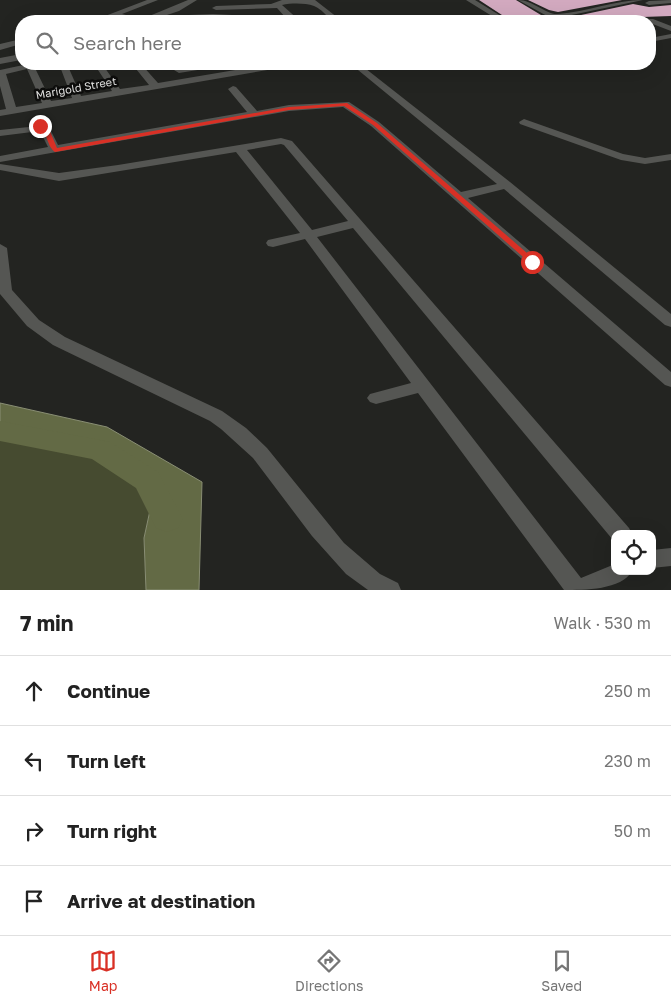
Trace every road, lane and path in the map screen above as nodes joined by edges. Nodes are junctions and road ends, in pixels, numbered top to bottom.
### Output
1 (154, 0) edge
2 (193, 0) edge
3 (470, 0) edge
4 (522, 0) edge
5 (633, 0) edge
6 (671, 1) edge
7 (310, 2) edge
8 (582, 3) dead end
9 (649, 4) dead end
10 (274, 5) junction
11 (176, 9) junction
12 (595, 9) junction
13 (116, 15) edge
14 (160, 15) edge
15 (288, 15) edge
16 (329, 15) edge
17 (495, 15) edge
18 (551, 15) edge
19 (565, 15) edge
20 (656, 22) edge
21 (671, 29) edge
22 (671, 36) edge
23 (656, 39) edge
24 (15, 43) edge
25 (0, 47) edge
26 (15, 58) edge
27 (0, 61) edge
28 (15, 70) edge
29 (37, 70) edge
30 (66, 70) edge
31 (102, 70) edge
32 (141, 70) edge
33 (178, 70) edge
34 (250, 70) edge
35 (363, 70) edge
36 (1, 73) edge
37 (187, 81) junction
38 (155, 86) junction
39 (232, 89) dead end
40 (118, 94) junction
41 (78, 100) junction
42 (48, 105) junction
43 (12, 111) junction
44 (0, 113) edge
45 (254, 114) junction
46 (524, 122) dead end
47 (0, 133) edge
48 (239, 148) junction
49 (55, 150) junction
50 (671, 157) edge
51 (0, 159) edge
52 (0, 167) edge
53 (506, 185) junction
54 (457, 197) junction
55 (358, 223) junction
56 (310, 235) junction
57 (273, 244) dead end
58 (0, 248) edge
59 (671, 322) edge
60 (671, 380) edge
61 (422, 386) junction
62 (376, 398) dead end
63 (618, 530) edge
64 (671, 557) edge
65 (656, 558) edge
66 (615, 580) edge
67 (390, 590) edge
68 (578, 590) edge

1 - 13 street
2 - 11 street
3 - 17 street
4 - 18 street
5 - 12 street
6 - 9 street
7 - 10 street
7 - 16 street
8 - 12 street
10 - 11 street
10 - 15 street
11 - 14 street
12 - 19 street
20 - 21 street
22 - 23 street
24 - 25 street
26 - 27 street
28 - 36 street
29 - 42 street
30 - 41 street
31 - 40 street
32 - 38 street
33 - 37 street
34 - 37 street, Marigold Street
35 - 53 street
36 - 43 street
37 - 38 street, Marigold Street
38 - 40 street, Marigold Street
39 - 45 street
40 - 41 street, Marigold Street
41 - 42 street, Marigold Street
42 - 43 street, Marigold Street
43 - 44 street, Marigold Street
45 - 49 street
45 - 54 street
46 - 50 street
47 - 49 street
48 - 52 street
48 - 55 street
48 - 56 street
49 - 51 street
53 - 54 street
53 - 59 street
54 - 60 street
55 - 56 street
55 - 63 street
56 - 57 street
56 - 61 street
58 - 67 street
61 - 62 street
61 - 68 street
64 - 65 street
66 - 68 street

